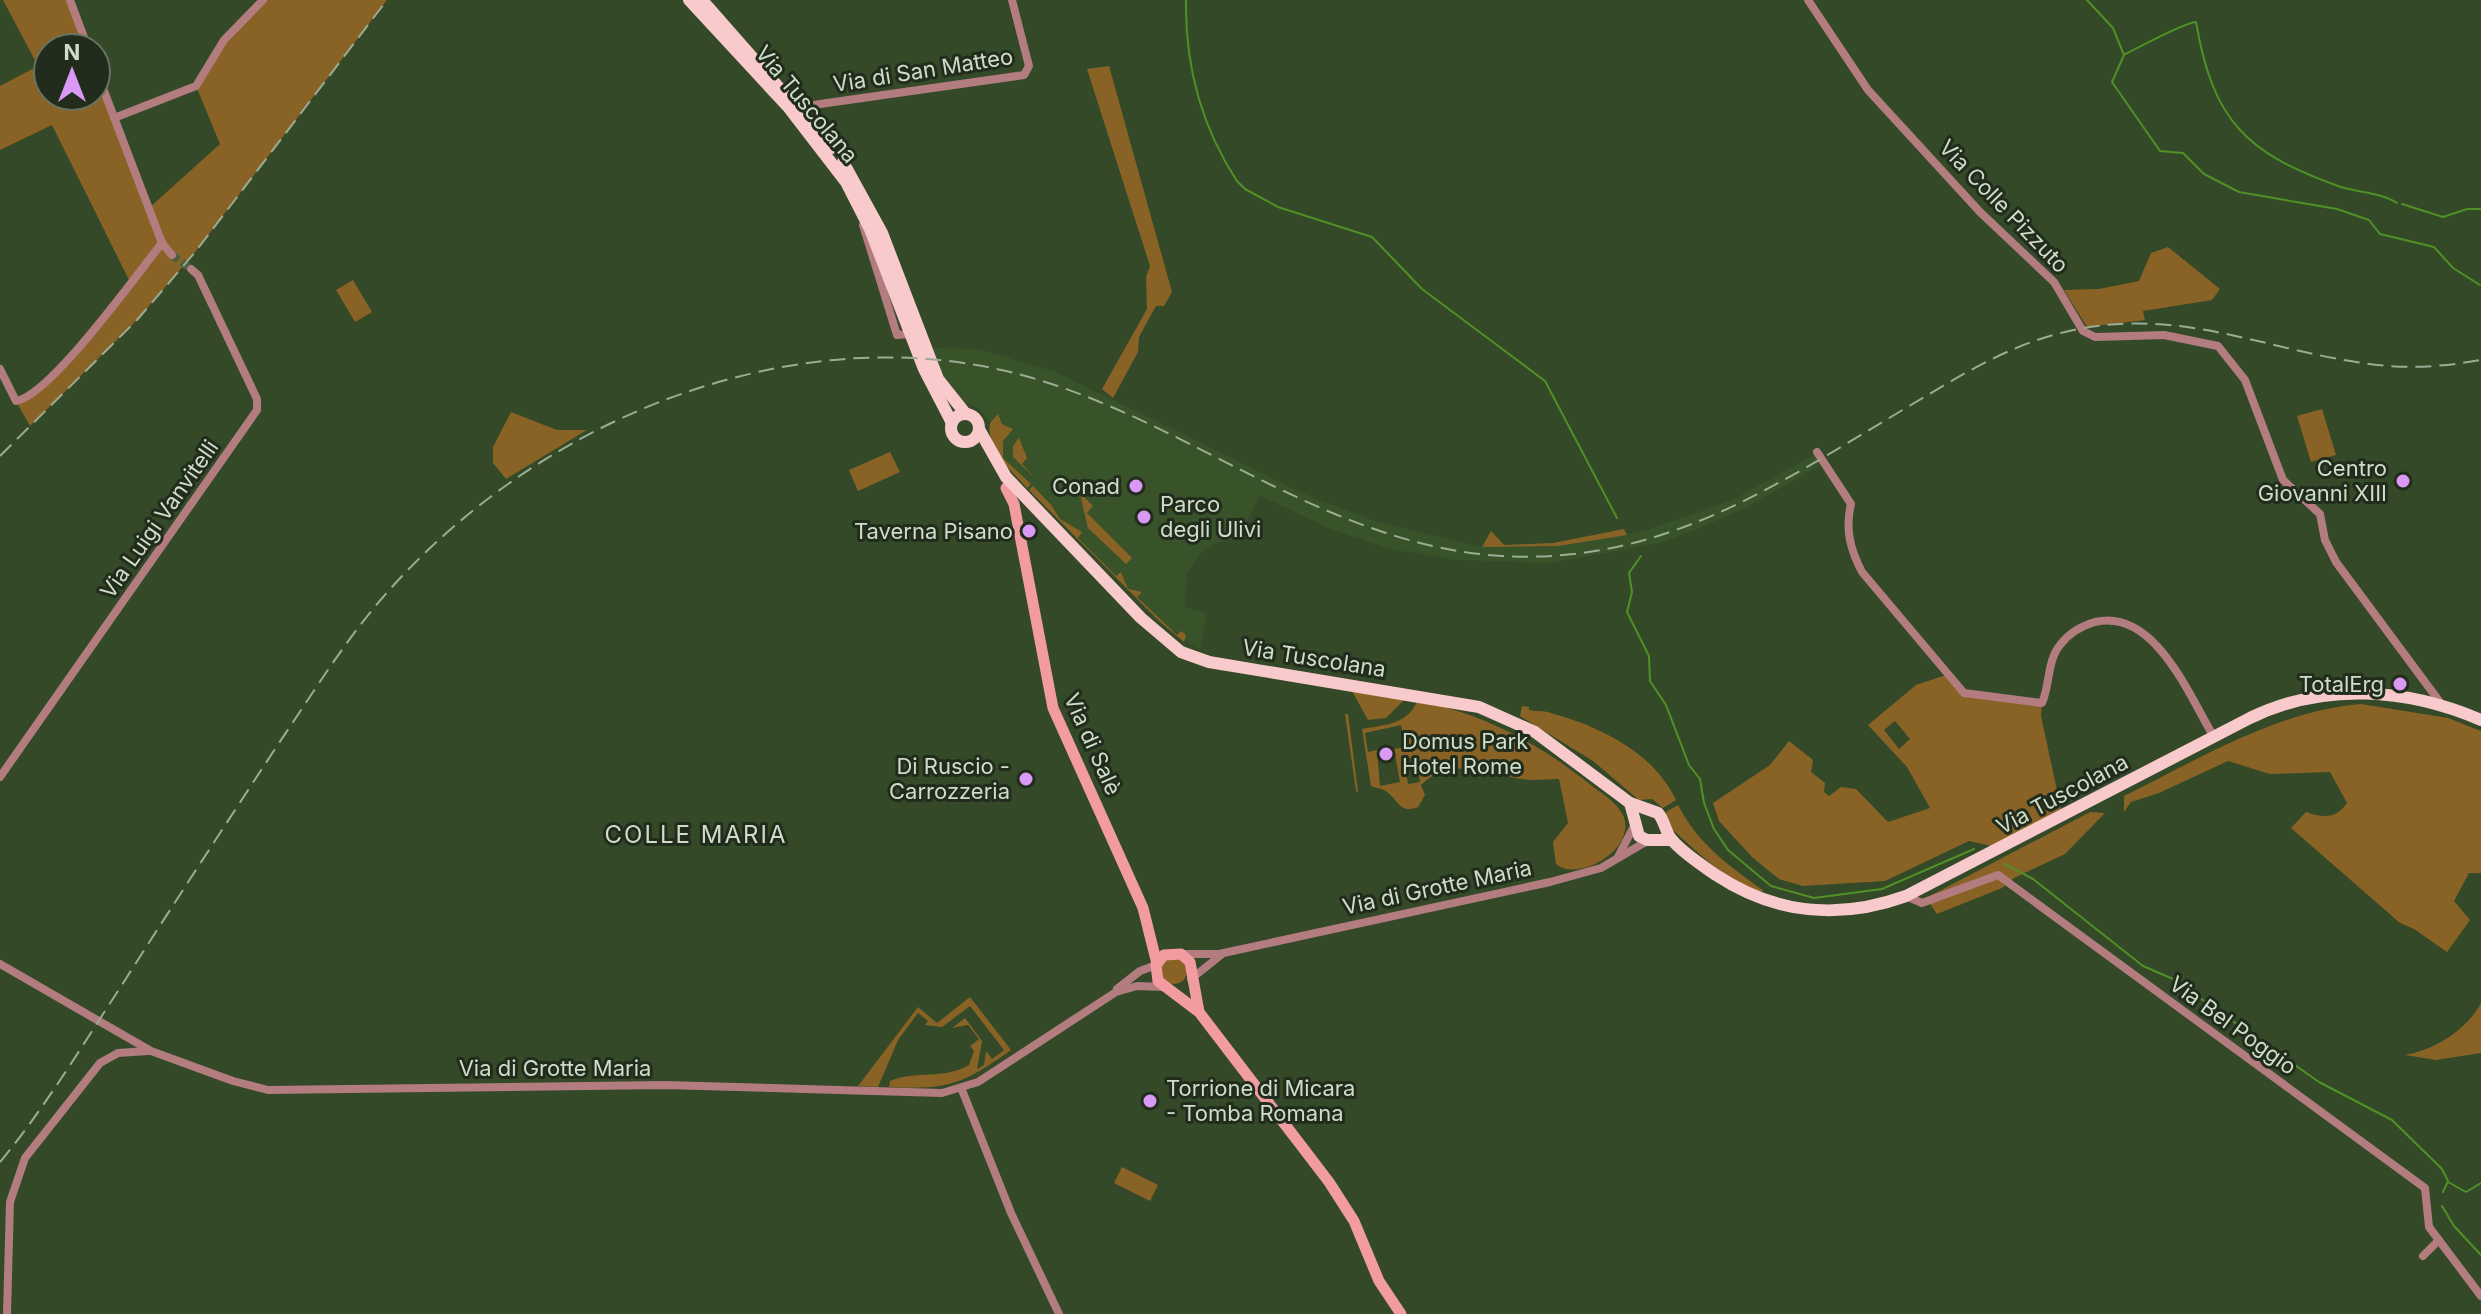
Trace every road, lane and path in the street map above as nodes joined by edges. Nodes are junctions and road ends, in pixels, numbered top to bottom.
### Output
1 (70, 0) edge
2 (263, 0) edge
3 (689, 0) edge
4 (702, 0) edge
5 (1012, 0) edge
6 (1808, 0) edge
7 (82, 32) edge
8 (799, 107) junction
9 (112, 112) edge
10 (114, 118) junction
11 (855, 197) junction
12 (162, 243) junction
13 (172, 255) tunnel mouth
14 (191, 269) tunnel mouth
15 (917, 341) junction
16 (0, 369) edge
17 (929, 369) junction
18 (965, 413) junction
19 (952, 423) junction
20 (980, 431) junction
21 (960, 441) junction
22 (1817, 452) dead end
23 (1006, 488) junction
24 (1026, 499) junction
25 (2443, 705) junction
26 (2481, 720) edge
27 (2214, 737) junction
28 (0, 777) edge
29 (1630, 803) junction
30 (1650, 811) junction
31 (1634, 824) junction
32 (1664, 826) junction
33 (1651, 840) junction
34 (1672, 840) junction
35 (1618, 858) junction
36 (1906, 896) junction
37 (1225, 953) junction
38 (1181, 954) junction
39 (1153, 963) junction
40 (0, 964) edge
41 (1192, 975) junction
42 (1167, 988) junction
43 (1111, 994) junction
44 (1199, 1012) junction
45 (151, 1051) junction
46 (962, 1090) junction
47 (2439, 1240) junction
48 (2423, 1256) dead end
49 (2481, 1296) edge
50 (7, 1314) edge
51 (1059, 1314) edge
52 (1401, 1314) edge

1 - 7 street
2 - 10 street
3 - 11 main road, Via Tuscolana
4 - 8 main road, Via Tuscolana
5 - 8 street, Via di San Matteo
6 - 25 street, Via Colle Pizzuto
8 - 15 main road, Via Tuscolana
9 - 10 street
10 - 12 street
11 - 15 main road, Via Tuscolana
11 - 15 street
12 - 13 street
12 - 16 street
14 - 28 street, Via Luigi Vanvitelli
15 - 17 main road, Via Tuscolana
17 - 18 main road, Via Tuscolana
17 - 19 main road, Via Tuscolana
18 - 19 main road
18 - 20 main road
19 - 21 main road
20 - 21 main road
20 - 24 main road, Via Tuscolana
21 - 23 main road, Via Tuscolana
22 - 27 street
23 - 24 main road, Via Tuscolana
23 - 39 main road, Via di Salè
24 - 29 main road, Via Tuscolana
25 - 26 main road, Via Tuscolana
25 - 27 main road, Via Tuscolana
27 - 36 main road, Via Tuscolana
29 - 30 main road, Via Tuscolana
29 - 31 main road
30 - 31 main road
30 - 32 main road
31 - 33 main road
31 - 35 street
32 - 33 main road
32 - 34 main road
33 - 34 main road
33 - 35 street, Via di Grotte Maria
34 - 36 main road, Via Tuscolana
35 - 37 street, Via di Grotte Maria
36 - 47 street, Via Bel Poggio
37 - 38 street, Via di Grotte Maria
37 - 41 street, Via di Grotte Maria
38 - 39 main road
38 - 41 main road
39 - 42 main road
39 - 43 street, Via di Grotte Maria
40 - 45 street, Via di Grotte Maria
41 - 42 main road
41 - 44 main road
42 - 43 street, Via di Grotte Maria
42 - 44 main road
43 - 46 street, Via di Grotte Maria
44 - 52 main road
45 - 46 street, Via di Grotte Maria
45 - 50 street
46 - 51 street
47 - 48 street
47 - 49 street, Via Bel Poggio

